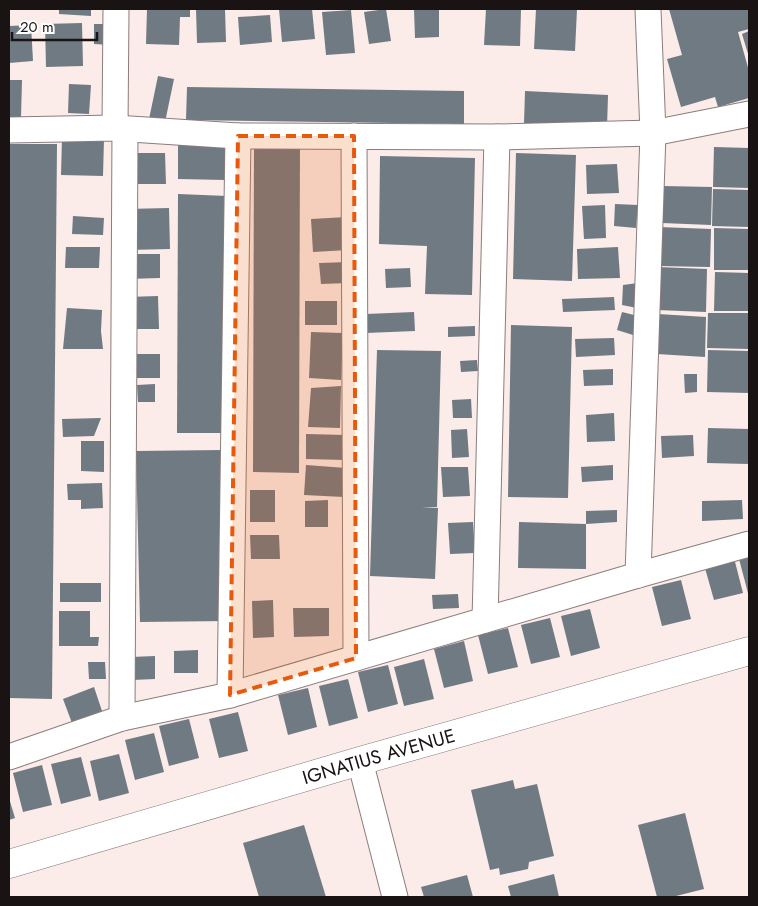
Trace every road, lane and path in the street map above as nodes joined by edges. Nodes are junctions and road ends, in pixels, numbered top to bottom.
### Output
1 (116, 9) edge
2 (648, 9) edge
3 (749, 114) edge
4 (120, 128) junction
5 (9, 130) edge
6 (654, 133) junction
7 (238, 136) junction
8 (354, 136) junction
9 (497, 137) junction
10 (749, 544) edge
11 (638, 575) junction
12 (485, 620) junction
13 (749, 651) edge
14 (356, 658) junction
15 (230, 695) junction
16 (122, 718) junction
17 (9, 757) edge
18 (360, 761) junction
19 (9, 864) edge
20 (395, 897) edge

1 - 4 street
2 - 6 street
3 - 6 street
4 - 5 street
4 - 7 street
4 - 16 street
6 - 9 street
6 - 11 street
7 - 8 street
7 - 15 street
8 - 9 street
8 - 14 street
9 - 12 street
10 - 11 street
11 - 12 street
12 - 14 street
13 - 18 street, IGNATIUS AVENUE
14 - 15 street
15 - 16 street
16 - 17 street
18 - 19 street, IGNATIUS AVENUE
18 - 20 street

